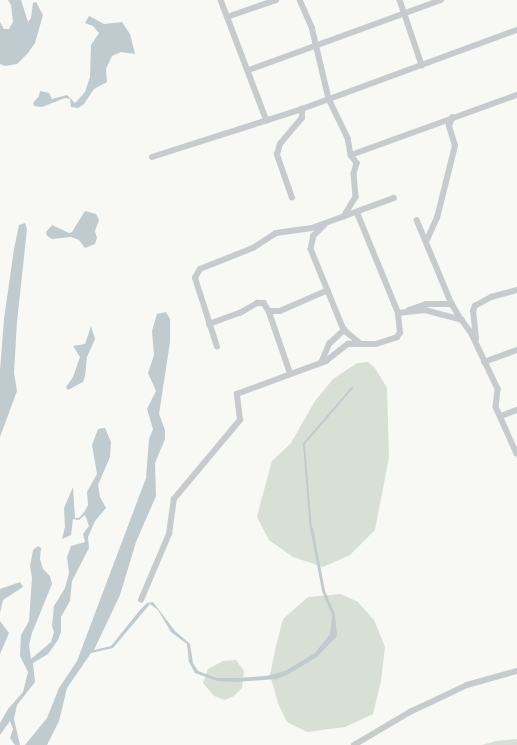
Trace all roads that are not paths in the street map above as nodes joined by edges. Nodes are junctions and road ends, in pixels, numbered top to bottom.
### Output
1 (221, 0) edge
2 (276, 0) edge
3 (400, 0) edge
4 (441, 0) edge
5 (302, 1) edge
6 (405, 13) junction
7 (227, 17) junction
8 (517, 30) edge
9 (316, 45) junction
10 (422, 65) junction
11 (249, 70) junction
12 (517, 95) edge
13 (329, 99) junction
14 (302, 109) junction
15 (452, 118) junction
16 (267, 121) junction
17 (367, 149) junction
18 (351, 155) junction
19 (152, 157) dead end
20 (357, 163) junction
21 (292, 198) dead end
22 (394, 198) dead end
23 (357, 213) junction
24 (344, 217) junction
25 (417, 220) dead end
26 (330, 221) junction
27 (427, 240) junction
28 (328, 290) junction
29 (517, 290) edge
30 (452, 304) junction
31 (269, 310) junction
32 (398, 313) junction
33 (462, 320) junction
34 (209, 324) junction
35 (344, 330) junction
36 (476, 341) junction
37 (361, 344) junction
38 (217, 347) dead end
39 (517, 350) edge
40 (321, 362) junction
41 (484, 362) junction
42 (290, 372) junction
43 (517, 410) edge
44 (501, 416) junction
45 (517, 454) edge
46 (141, 600) dead end
47 (517, 671) edge
48 (354, 745) edge

1 - 7 street
2 - 7 street
3 - 6 street
4 - 6 street
5 - 9 street
6 - 9 street
6 - 10 street
7 - 11 street
8 - 10 street
9 - 11 street
9 - 13 street
10 - 13 street
11 - 16 street
12 - 15 street
13 - 14 street
13 - 18 street
14 - 16 street
14 - 21 street
15 - 17 street
15 - 27 street
16 - 19 street
17 - 18 street
17 - 20 street
18 - 20 street
20 - 24 street
22 - 23 street
23 - 24 street
23 - 32 street
24 - 26 street
25 - 27 street
26 - 28 street
26 - 34 street
27 - 30 street
28 - 31 street
28 - 35 street
29 - 36 street
30 - 32 street
30 - 33 street
31 - 34 street
31 - 42 street
32 - 33 street
32 - 37 street
33 - 36 street
34 - 38 street
35 - 37 street
35 - 40 street
36 - 41 street
37 - 40 street
39 - 41 street
40 - 42 street
41 - 44 street
42 - 46 street
43 - 44 street
44 - 45 street
47 - 48 street

